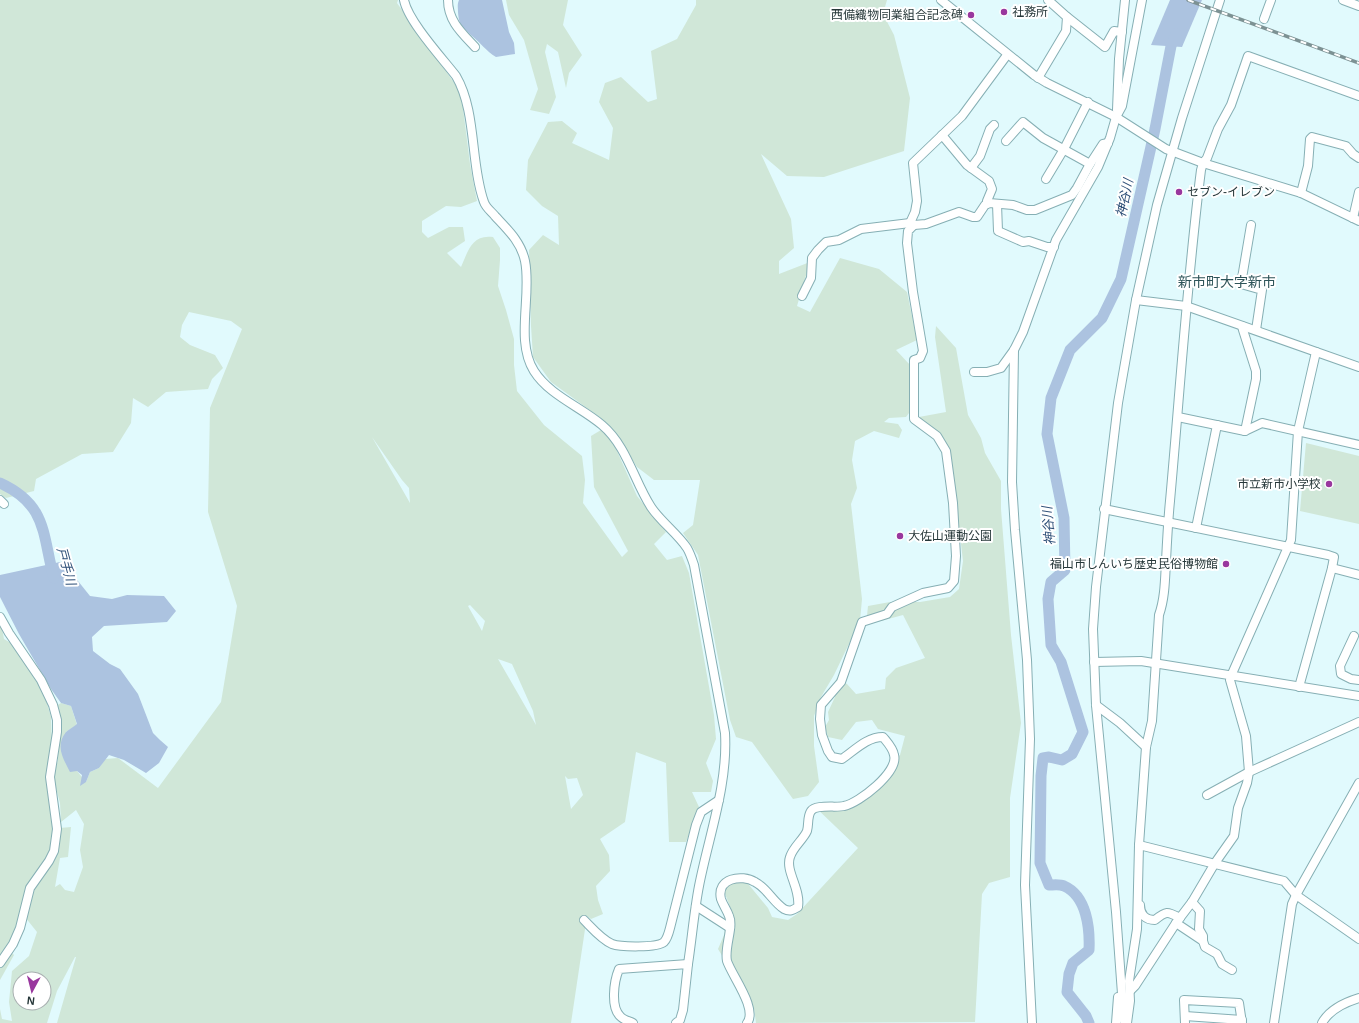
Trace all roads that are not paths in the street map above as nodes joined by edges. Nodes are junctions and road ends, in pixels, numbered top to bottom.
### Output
1 (404, 0) edge
2 (448, 0) edge
3 (941, 0) edge
4 (1048, 0) edge
5 (1125, 0) edge
6 (1142, 0) edge
7 (1271, 0) edge
8 (1343, 0) edge
9 (1221, 1) edge
10 (1359, 6) edge
11 (1067, 17) junction
12 (1264, 19) dead end
13 (1122, 32) junction
14 (475, 47) dead end
15 (1008, 55) junction
16 (1038, 78) junction
17 (1359, 96) edge
18 (1088, 102) junction
19 (1116, 117) junction
20 (994, 126) dead end
21 (942, 135) junction
22 (1006, 141) dead end
23 (1108, 143) junction
24 (1064, 149) junction
25 (1170, 150) junction
26 (1359, 158) edge
27 (1203, 163) junction
28 (1090, 164) junction
29 (971, 168) junction
30 (1046, 179) dead end
31 (1359, 192) edge
32 (1300, 193) junction
33 (987, 204) junction
34 (997, 204) junction
35 (1356, 219) edge
36 (912, 224) junction
37 (1251, 225) dead end
38 (1054, 247) junction
39 (802, 296) dead end
40 (1136, 300) junction
41 (1186, 306) junction
42 (1242, 326) junction
43 (1256, 330) junction
44 (1014, 350) junction
45 (1316, 352) junction
46 (1359, 367) edge
47 (974, 372) dead end
48 (1178, 417) junction
49 (1216, 425) junction
50 (1245, 431) junction
51 (1298, 431) junction
52 (1359, 445) edge
53 (1104, 509) junction
54 (1168, 522) junction
55 (1196, 528) junction
56 (1288, 547) junction
57 (1332, 568) junction
58 (1359, 575) edge
59 (0, 618) edge
60 (1354, 636) dead end
61 (1094, 662) junction
62 (1155, 663) junction
63 (1231, 676) junction
64 (1359, 680) edge
65 (1300, 687) junction
66 (1359, 696) edge
67 (1096, 705) junction
68 (1359, 722) edge
69 (1146, 747) junction
70 (1249, 772) junction
71 (1359, 783) edge
72 (1207, 794) dead end
73 (719, 800) junction
74 (1139, 845) junction
75 (1215, 863) junction
76 (1296, 894) junction
77 (1137, 901) junction
78 (1192, 902) junction
79 (696, 906) junction
80 (584, 920) dead end
81 (1178, 920) junction
82 (730, 928) junction
83 (1359, 939) edge
84 (1203, 941) junction
85 (0, 963) edge
86 (688, 964) junction
87 (1232, 970) dead end
88 (1126, 990) junction
89 (1359, 998) edge
90 (1185, 1020) edge
91 (1242, 1021) edge
92 (633, 1023) edge
93 (676, 1023) edge
94 (747, 1023) edge
95 (1032, 1023) edge
96 (1116, 1023) edge
97 (1126, 1023) edge
98 (1274, 1023) edge
99 (1322, 1023) edge

1 - 73 street
2 - 14 street
3 - 15 street
4 - 11 street
5 - 13 street
6 - 19 street
7 - 12 street
8 - 10 street
9 - 25 street
11 - 13 street
11 - 16 street
13 - 19 street
15 - 16 street
15 - 21 street
16 - 18 street
17 - 27 street
18 - 19 street
18 - 24 street
19 - 23 street
19 - 25 street
20 - 29 street
21 - 29 street
21 - 36 street
22 - 24 street
23 - 28 street
23 - 38 street
24 - 28 street
24 - 30 street
25 - 27 street
25 - 40 street
26 - 32 street
27 - 32 street
27 - 41 street
28 - 34 street
29 - 33 street
31 - 35 street
32 - 35 street
33 - 34 street
33 - 36 street
34 - 38 street
36 - 39 street
36 - 82 street
37 - 43 street
38 - 44 street
40 - 41 street
40 - 53 street
41 - 42 street
41 - 48 street
42 - 43 street
42 - 50 street
43 - 45 street
44 - 47 street
44 - 95 street
45 - 46 street
45 - 51 street
48 - 49 street
48 - 54 street
49 - 50 street
49 - 55 street
50 - 51 street
51 - 52 street
51 - 56 street
53 - 54 street
53 - 61 street
54 - 55 street
54 - 62 street
55 - 56 street
56 - 57 street
56 - 63 street
57 - 58 street
57 - 65 street
59 - 85 street
60 - 64 street
61 - 62 street
61 - 67 street
62 - 63 street
62 - 69 street
63 - 65 street
63 - 70 street
65 - 66 street
67 - 69 street
67 - 88 street
68 - 70 street
69 - 74 street
70 - 72 street
70 - 75 street
71 - 76 street
73 - 79 street
73 - 80 street
74 - 75 street
74 - 77 street
75 - 76 street
75 - 78 street
76 - 83 street
76 - 98 street
77 - 81 street
77 - 88 street
78 - 81 street
78 - 84 street
79 - 82 street
79 - 86 street
81 - 84 street
81 - 88 street
82 - 94 street
84 - 87 street
86 - 92 street
86 - 93 street
88 - 96 street
88 - 97 street
89 - 99 street
90 - 91 street
90 - 91 street

